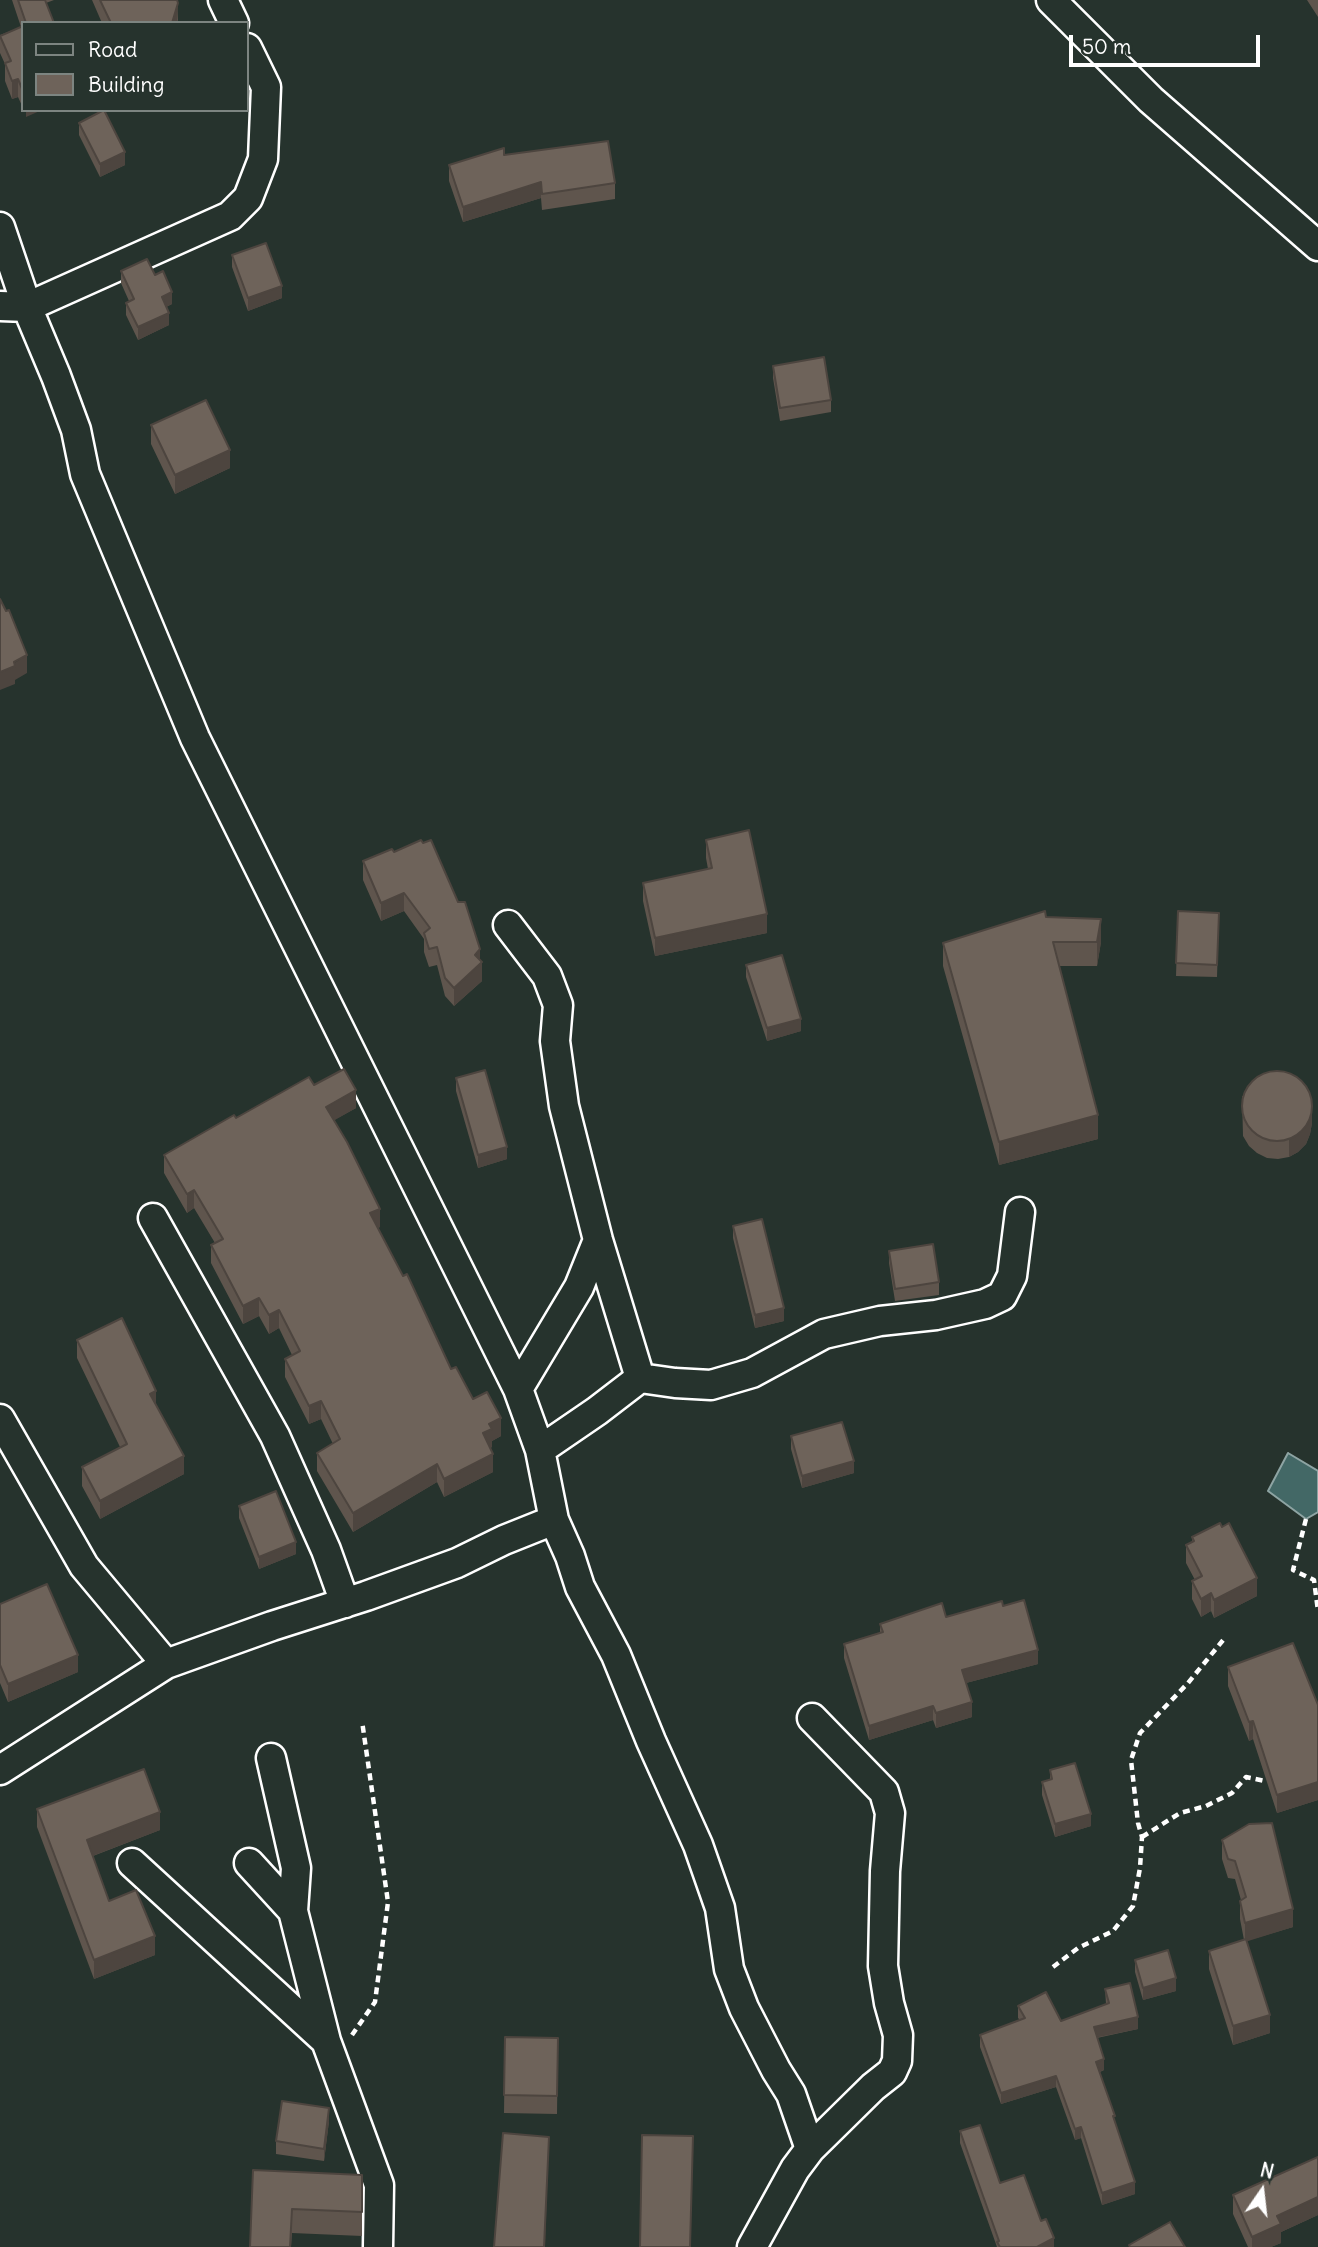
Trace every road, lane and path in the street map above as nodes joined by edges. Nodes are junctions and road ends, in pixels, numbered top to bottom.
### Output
1 (223, 0) edge
2 (1051, 0) edge
3 (233, 21) edge
4 (248, 50) edge
5 (0, 227) edge
6 (1318, 246) edge
7 (13, 307) edge
8 (508, 925) dead end
9 (1020, 1212) dead end
10 (153, 1218) dead end
11 (598, 1240) junction
12 (639, 1378) junction
13 (518, 1389) junction
14 (0, 1419) edge
15 (540, 1450) junction
16 (1306, 1519) dead end
17 (554, 1520) junction
18 (345, 1603) junction
19 (1318, 1611) edge
20 (1224, 1639) dead end
21 (166, 1664) junction
22 (812, 1718) dead end
23 (362, 1721) dead end
24 (271, 1758) dead end
25 (0, 1770) edge
26 (1265, 1782) edge
27 (1142, 1837) junction
28 (132, 1863) dead end
29 (249, 1863) dead end
30 (293, 1911) junction
31 (1053, 1967) dead end
32 (330, 2051) junction
33 (810, 2150) junction
34 (378, 2247) edge
35 (752, 2247) edge

1 - 3 street
2 - 6 street
4 - 7 street
5 - 7 street
7 - 13 street
8 - 11 street
9 - 12 street
10 - 18 street
11 - 12 street
11 - 13 street
12 - 15 street
13 - 15 street
14 - 21 street
15 - 17 street
16 - 19 path
17 - 18 street
17 - 33 street
18 - 21 street
20 - 27 path
21 - 25 street
22 - 33 street
23 - 32 path
24 - 30 street
26 - 27 path
27 - 31 path
28 - 32 street
29 - 30 street
30 - 32 street
32 - 34 street
33 - 35 street

